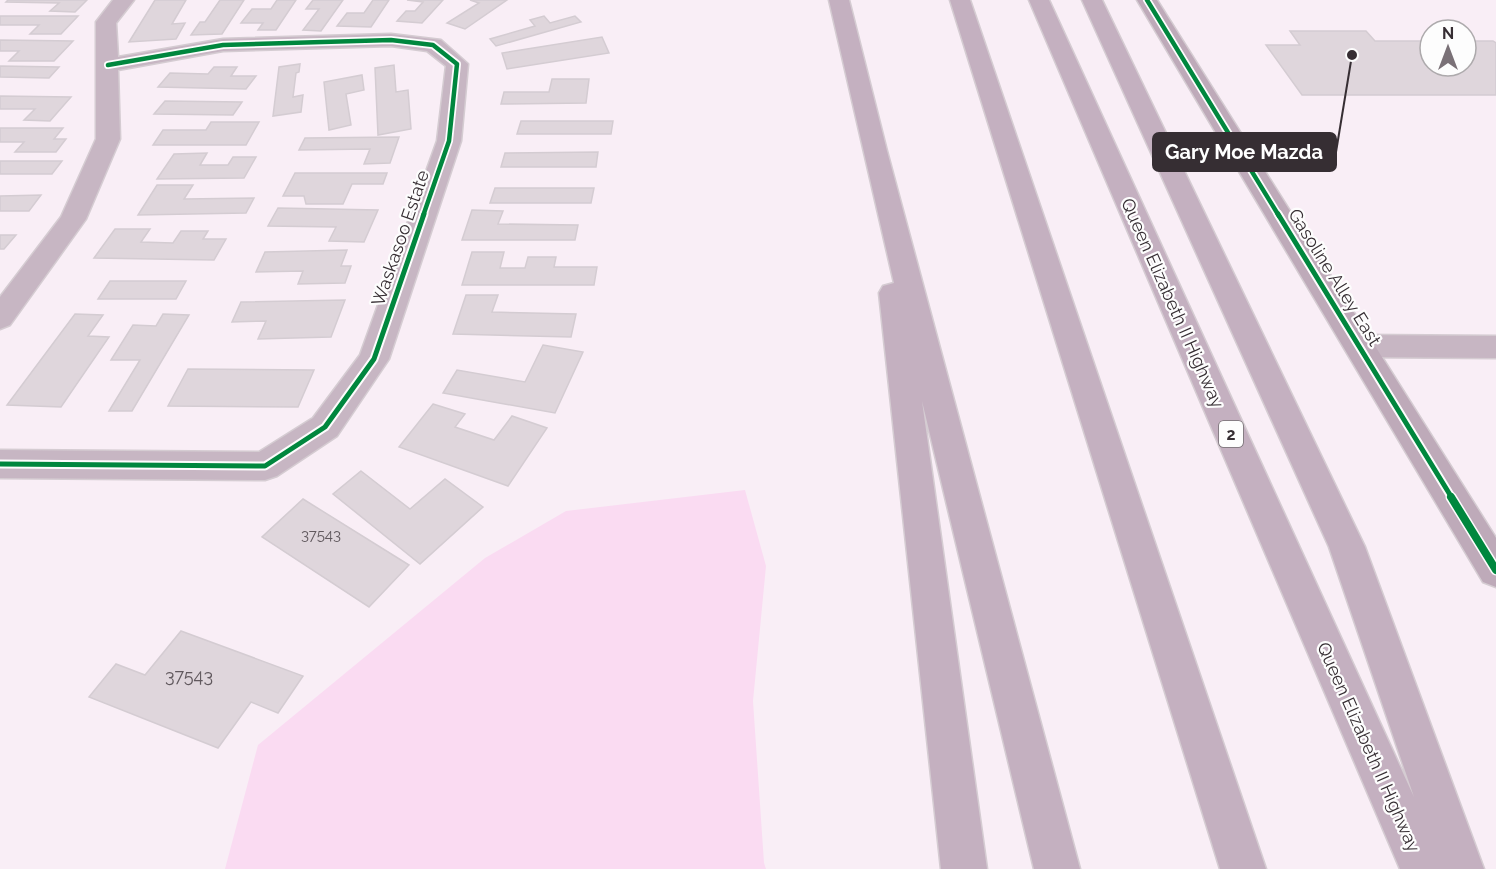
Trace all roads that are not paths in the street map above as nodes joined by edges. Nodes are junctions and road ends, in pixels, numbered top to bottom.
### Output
1 (123, 0) edge
2 (839, 0) edge
3 (960, 0) edge
4 (1040, 0) edge
5 (1092, 0) edge
6 (1147, 0) edge
7 (108, 65) junction
8 (875, 151) junction
9 (0, 318) edge
10 (1360, 346) junction
11 (1496, 347) edge
12 (0, 464) edge
13 (1496, 570) edge
14 (964, 869) edge
15 (1057, 869) edge
16 (1243, 869) edge
17 (1423, 869) edge
18 (1461, 869) edge

1 - 7 street
2 - 8 highway
3 - 16 highway
4 - 17 highway, Queen Elizabeth II Highway / 2
5 - 18 highway
6 - 10 street, Gasoline Alley East
7 - 9 street
7 - 12 street, Waskasoo Estate
8 - 14 highway
8 - 15 highway
10 - 11 street
10 - 13 street, Gasoline Alley East

